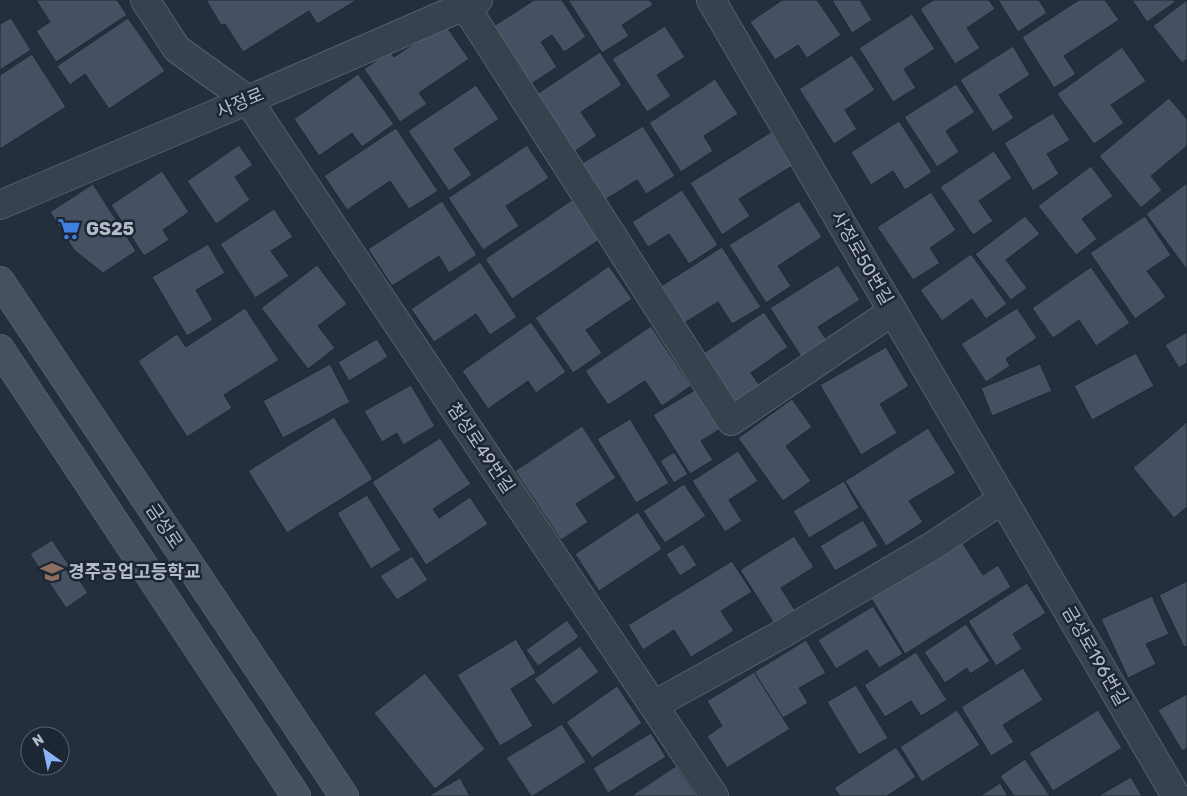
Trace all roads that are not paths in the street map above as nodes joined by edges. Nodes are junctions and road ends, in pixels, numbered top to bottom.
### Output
1 (146, 0) edge
2 (711, 0) edge
3 (472, 3) edge
4 (248, 100) junction
5 (0, 205) edge
6 (0, 280) edge
7 (893, 311) junction
8 (0, 349) edge
9 (1008, 508) junction
10 (654, 705) junction
11 (296, 796) edge
12 (344, 796) edge
13 (714, 796) edge
14 (1176, 796) edge

1 - 4 street
2 - 7 street, 사정로50번길
3 - 4 street, 사정로
3 - 7 street
4 - 5 street, 사정로
4 - 10 street, 첨성로49번길
6 - 12 street, 금성로
7 - 9 street, 사정로50번길
8 - 11 street
9 - 10 street
9 - 14 street, 금성로196번길
10 - 13 street, 첨성로49번길

